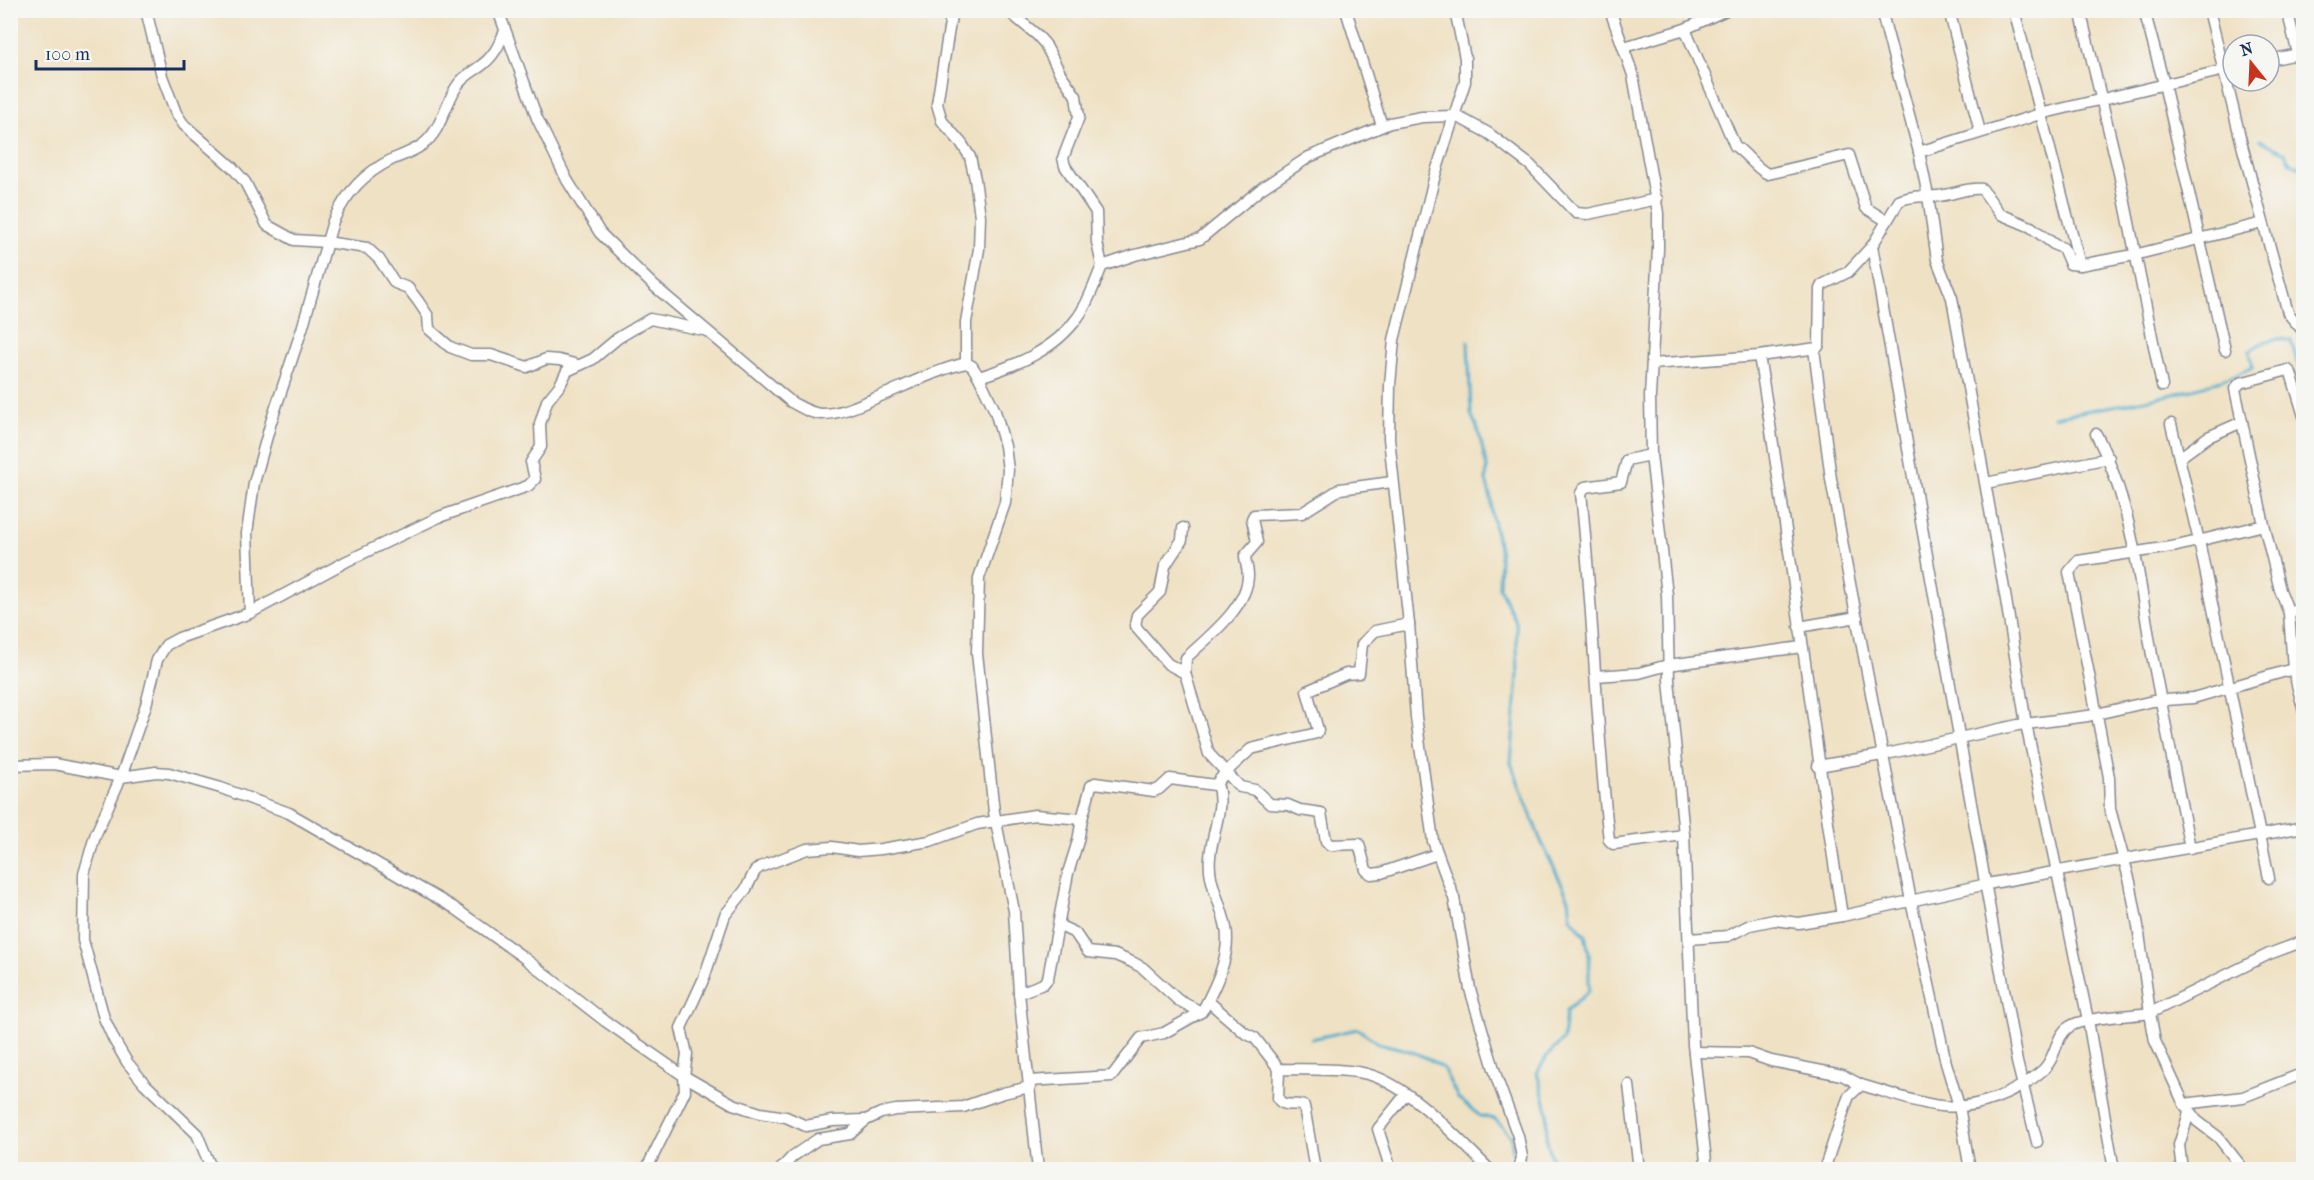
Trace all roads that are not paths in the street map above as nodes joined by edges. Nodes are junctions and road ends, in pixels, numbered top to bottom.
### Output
1 (146, 10) edge
2 (498, 10) edge
3 (952, 10) edge
4 (1007, 10) edge
5 (1346, 10) edge
6 (1455, 10) edge
7 (1610, 10) edge
8 (1726, 10) edge
9 (1881, 10) edge
10 (1949, 10) edge
11 (2014, 10) edge
12 (2080, 10) edge
13 (2144, 10) edge
14 (2209, 10) edge
15 (2287, 10) edge
16 (1705, 15) edge
17 (1685, 29) junction
18 (505, 31) junction
19 (2221, 45) edge
20 (1624, 47) junction
21 (2301, 53) edge
22 (2281, 57) edge
23 (2221, 71) edge
24 (2304, 78) edge
25 (2164, 84) junction
26 (2234, 93) edge
27 (2102, 99) junction
28 (2040, 114) junction
29 (1454, 116) junction
30 (1382, 126) junction
31 (1980, 132) junction
32 (1919, 152) junction
33 (1928, 196) junction
34 (1657, 199) junction
35 (1887, 221) junction
36 (2263, 223) junction
37 (2201, 239) junction
38 (326, 242) junction
39 (1872, 246) junction
40 (2134, 255) junction
41 (2080, 265) junction
42 (1102, 266) junction
43 (707, 330) junction
44 (2304, 332) edge
45 (1814, 350) junction
46 (2225, 350) dead end
47 (1759, 356) junction
48 (966, 363) junction
49 (1652, 364) junction
50 (578, 365) junction
51 (979, 377) junction
52 (2162, 386) dead end
53 (2304, 416) edge
54 (2242, 422) junction
55 (2171, 424) dead end
56 (2096, 434) dead end
57 (1651, 455) junction
58 (2109, 458) junction
59 (2179, 458) junction
60 (1392, 482) junction
61 (1986, 483) junction
62 (2264, 525) junction
63 (1183, 528) dead end
64 (2199, 541) junction
65 (2135, 552) junction
66 (2304, 606) edge
67 (250, 613) junction
68 (2289, 613) junction
69 (1857, 617) junction
70 (1409, 624) junction
71 (1799, 627) junction
72 (1802, 647) junction
73 (1668, 665) junction
74 (2293, 669) junction
75 (1185, 673) junction
76 (1596, 676) junction
77 (2230, 688) junction
78 (2160, 700) junction
79 (2304, 712) edge
80 (2098, 714) junction
81 (2026, 724) junction
82 (1960, 738) junction
83 (1882, 755) junction
84 (10, 765) edge
85 (1818, 766) junction
86 (1226, 772) junction
87 (121, 777) junction
88 (1217, 784) junction
89 (1082, 819) junction
90 (996, 820) junction
91 (2304, 827) edge
92 (1684, 835) junction
93 (2261, 835) junction
94 (2190, 848) junction
95 (1437, 854) junction
96 (2123, 859) junction
97 (2056, 872) junction
98 (2269, 878) dead end
99 (1987, 884) junction
100 (1911, 901) junction
101 (1842, 916) junction
102 (1058, 924) junction
103 (1689, 939) junction
104 (2304, 941) edge
105 (1019, 993) junction
106 (1208, 1001) junction
107 (1201, 1012) junction
108 (2150, 1013) junction
109 (2088, 1020) junction
110 (1694, 1052) junction
111 (1279, 1069) junction
112 (2304, 1073) edge
113 (684, 1076) junction
114 (1030, 1084) junction
115 (1629, 1085) dead end
116 (1861, 1085) junction
117 (2023, 1085) junction
118 (1406, 1094) junction
119 (1959, 1106) junction
120 (2187, 1108) junction
121 (866, 1120) junction
122 (2037, 1142) dead end
123 (1520, 1165) edge
124 (212, 1170) edge
125 (646, 1170) edge
126 (780, 1170) edge
127 (1038, 1170) edge
128 (1315, 1170) edge
129 (1391, 1170) edge
130 (1490, 1170) edge
131 (1639, 1170) edge
132 (1707, 1170) edge
133 (1824, 1170) edge
134 (1970, 1170) edge
135 (2114, 1170) edge
136 (2182, 1170) edge
137 (2244, 1170) edge

1 - 38 street
2 - 18 street
3 - 48 street
4 - 42 street
5 - 30 street
6 - 29 street
7 - 20 street
8 - 16 street
9 - 32 street
10 - 31 street
11 - 28 street
12 - 27 street
13 - 25 street
14 - 19 street
15 - 21 street
16 - 17 street
17 - 20 street
17 - 35 street
18 - 38 street
18 - 43 street
20 - 34 street
21 - 22 street
21 - 24 street
23 - 25 street
25 - 27 street
25 - 37 street
26 - 36 street
27 - 28 street
27 - 40 street
28 - 31 street
28 - 41 street
29 - 30 street
29 - 34 street
29 - 60 street
30 - 42 street
31 - 32 street
32 - 33 street
33 - 35 street
33 - 41 street
33 - 61 street
34 - 49 street
35 - 39 street
36 - 37 street
36 - 44 street
37 - 40 street
37 - 46 street
38 - 50 street
38 - 67 street
39 - 45 street
39 - 82 street
40 - 41 street
40 - 52 street
42 - 51 street
43 - 48 street
43 - 50 street
45 - 47 street
45 - 69 street
47 - 49 street
47 - 71 street
48 - 51 street
49 - 57 street
50 - 67 street
51 - 90 street
53 - 54 street
54 - 59 street
54 - 62 street
55 - 59 street
56 - 58 street
57 - 73 street
57 - 76 street
58 - 61 street
58 - 65 street
59 - 64 street
60 - 70 street
60 - 75 street
61 - 81 street
62 - 64 street
62 - 68 street
63 - 75 street
64 - 65 street
64 - 77 street
65 - 78 street
65 - 80 street
66 - 68 street
67 - 87 street
68 - 74 street
69 - 71 street
69 - 83 street
70 - 86 street
70 - 95 street
71 - 72 street
72 - 73 street
72 - 85 street
73 - 76 street
73 - 92 street
74 - 77 street
74 - 79 street
75 - 86 street
76 - 92 street
77 - 78 street
77 - 93 street
78 - 80 street
78 - 94 street
80 - 81 street
80 - 96 street
81 - 82 street
81 - 97 street
82 - 83 street
82 - 99 street
83 - 85 street
83 - 100 street
84 - 87 street
85 - 101 street
86 - 88 street
86 - 95 street
87 - 113 street
87 - 124 street
88 - 89 street
88 - 106 street
89 - 90 street
89 - 102 street
90 - 105 street
90 - 113 street
91 - 93 street
92 - 103 street
93 - 94 street
93 - 98 street
94 - 96 street
95 - 123 street
96 - 97 street
96 - 108 street
97 - 99 street
97 - 109 street
99 - 100 street
99 - 117 street
100 - 101 street
100 - 119 street
101 - 103 street
102 - 105 street
102 - 107 street
103 - 110 street
104 - 108 street
105 - 114 street
106 - 107 street
106 - 111 street
107 - 114 street
108 - 109 street
108 - 120 street
109 - 117 street
109 - 135 street
110 - 116 street
110 - 132 street
111 - 118 street
111 - 128 street
112 - 120 street
113 - 121 street
113 - 125 street
114 - 121 street
114 - 127 street
115 - 131 street
116 - 119 street
116 - 133 street
117 - 119 street
117 - 122 street
118 - 129 street
118 - 130 street
119 - 134 street
120 - 136 street
120 - 137 street
121 - 126 street

